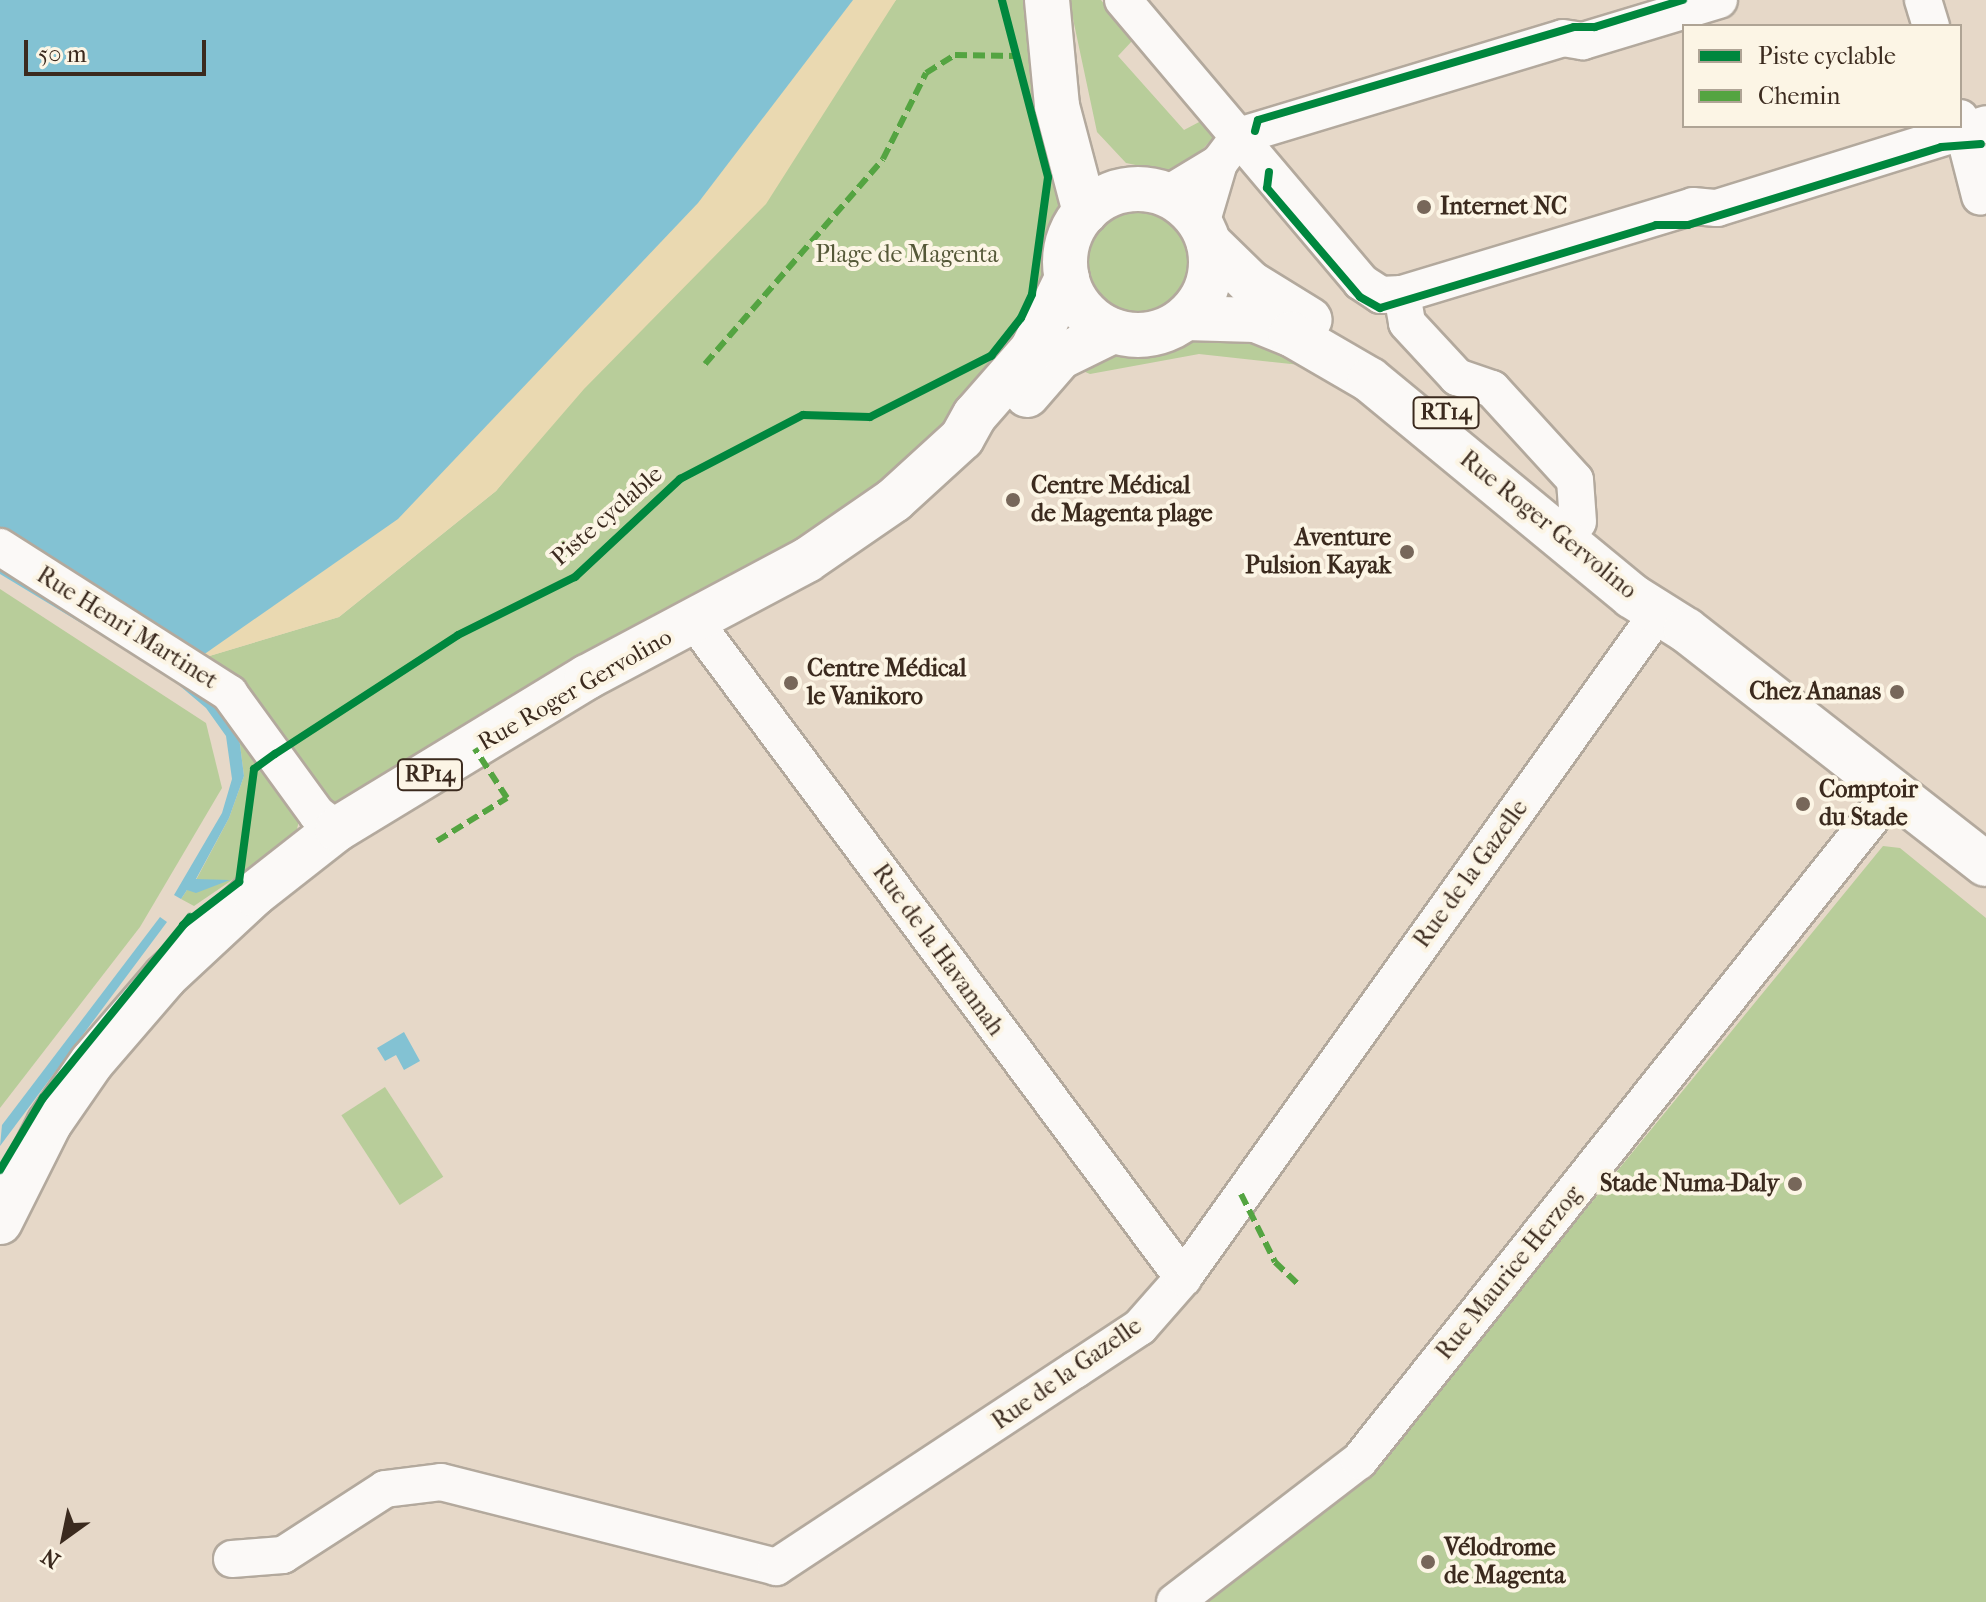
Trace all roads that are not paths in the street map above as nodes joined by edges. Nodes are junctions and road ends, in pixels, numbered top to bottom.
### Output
1 (1049, 0) edge
2 (1123, 0) edge
3 (1719, 0) edge
4 (1923, 0) edge
5 (1930, 24) edge
6 (1970, 124) edge
7 (1958, 128) edge
8 (1229, 150) junction
9 (1151, 192) junction
10 (1980, 196) dead end
11 (1085, 212) junction
12 (1205, 233) junction
13 (1067, 278) junction
14 (1402, 294) junction
15 (1186, 318) junction
16 (1113, 331) junction
17 (962, 438) junction
18 (1578, 522) junction
19 (0, 547) edge
20 (1660, 610) junction
21 (695, 622) junction
22 (1893, 791) junction
23 (337, 829) junction
24 (1986, 864) edge
25 (0, 1222) edge
26 (1183, 1278) junction
27 (232, 1559) dead end
28 (1175, 1602) edge

1 - 9 main road
1 - 11 main road
2 - 8 street
3 - 8 street
4 - 5 street
6 - 10 street
7 - 14 street
8 - 9 street
8 - 12 street
8 - 14 street
9 - 11 main road
9 - 12 main road
11 - 13 main road
12 - 15 main road
12 - 18 main road, Rue Roger Gervolino / RT14
13 - 16 main road
13 - 17 main road, Rue Roger Gervolino
14 - 18 street, Rue Roger Gervolino
15 - 16 main road
15 - 20 main road, Rue Roger Gervolino / RT14
16 - 17 main road, Rue Roger Gervolino
17 - 21 main road, Rue Roger Gervolino / RP14
18 - 20 main road, Rue Roger Gervolino / RT14
19 - 23 street, Rue Henri Martinet
20 - 22 main road, Rue Roger Gervolino / RT14
20 - 26 street, Rue de la Gazelle
21 - 23 main road, Rue Roger Gervolino / RP14
21 - 26 street, Rue de la Havannah
22 - 24 main road, Rue Roger Gervolino / RT14
22 - 28 street, Rue Maurice Herzog
23 - 25 main road, Rue Roger Gervolino / RP14
26 - 27 street, Rue de la Gazelle

